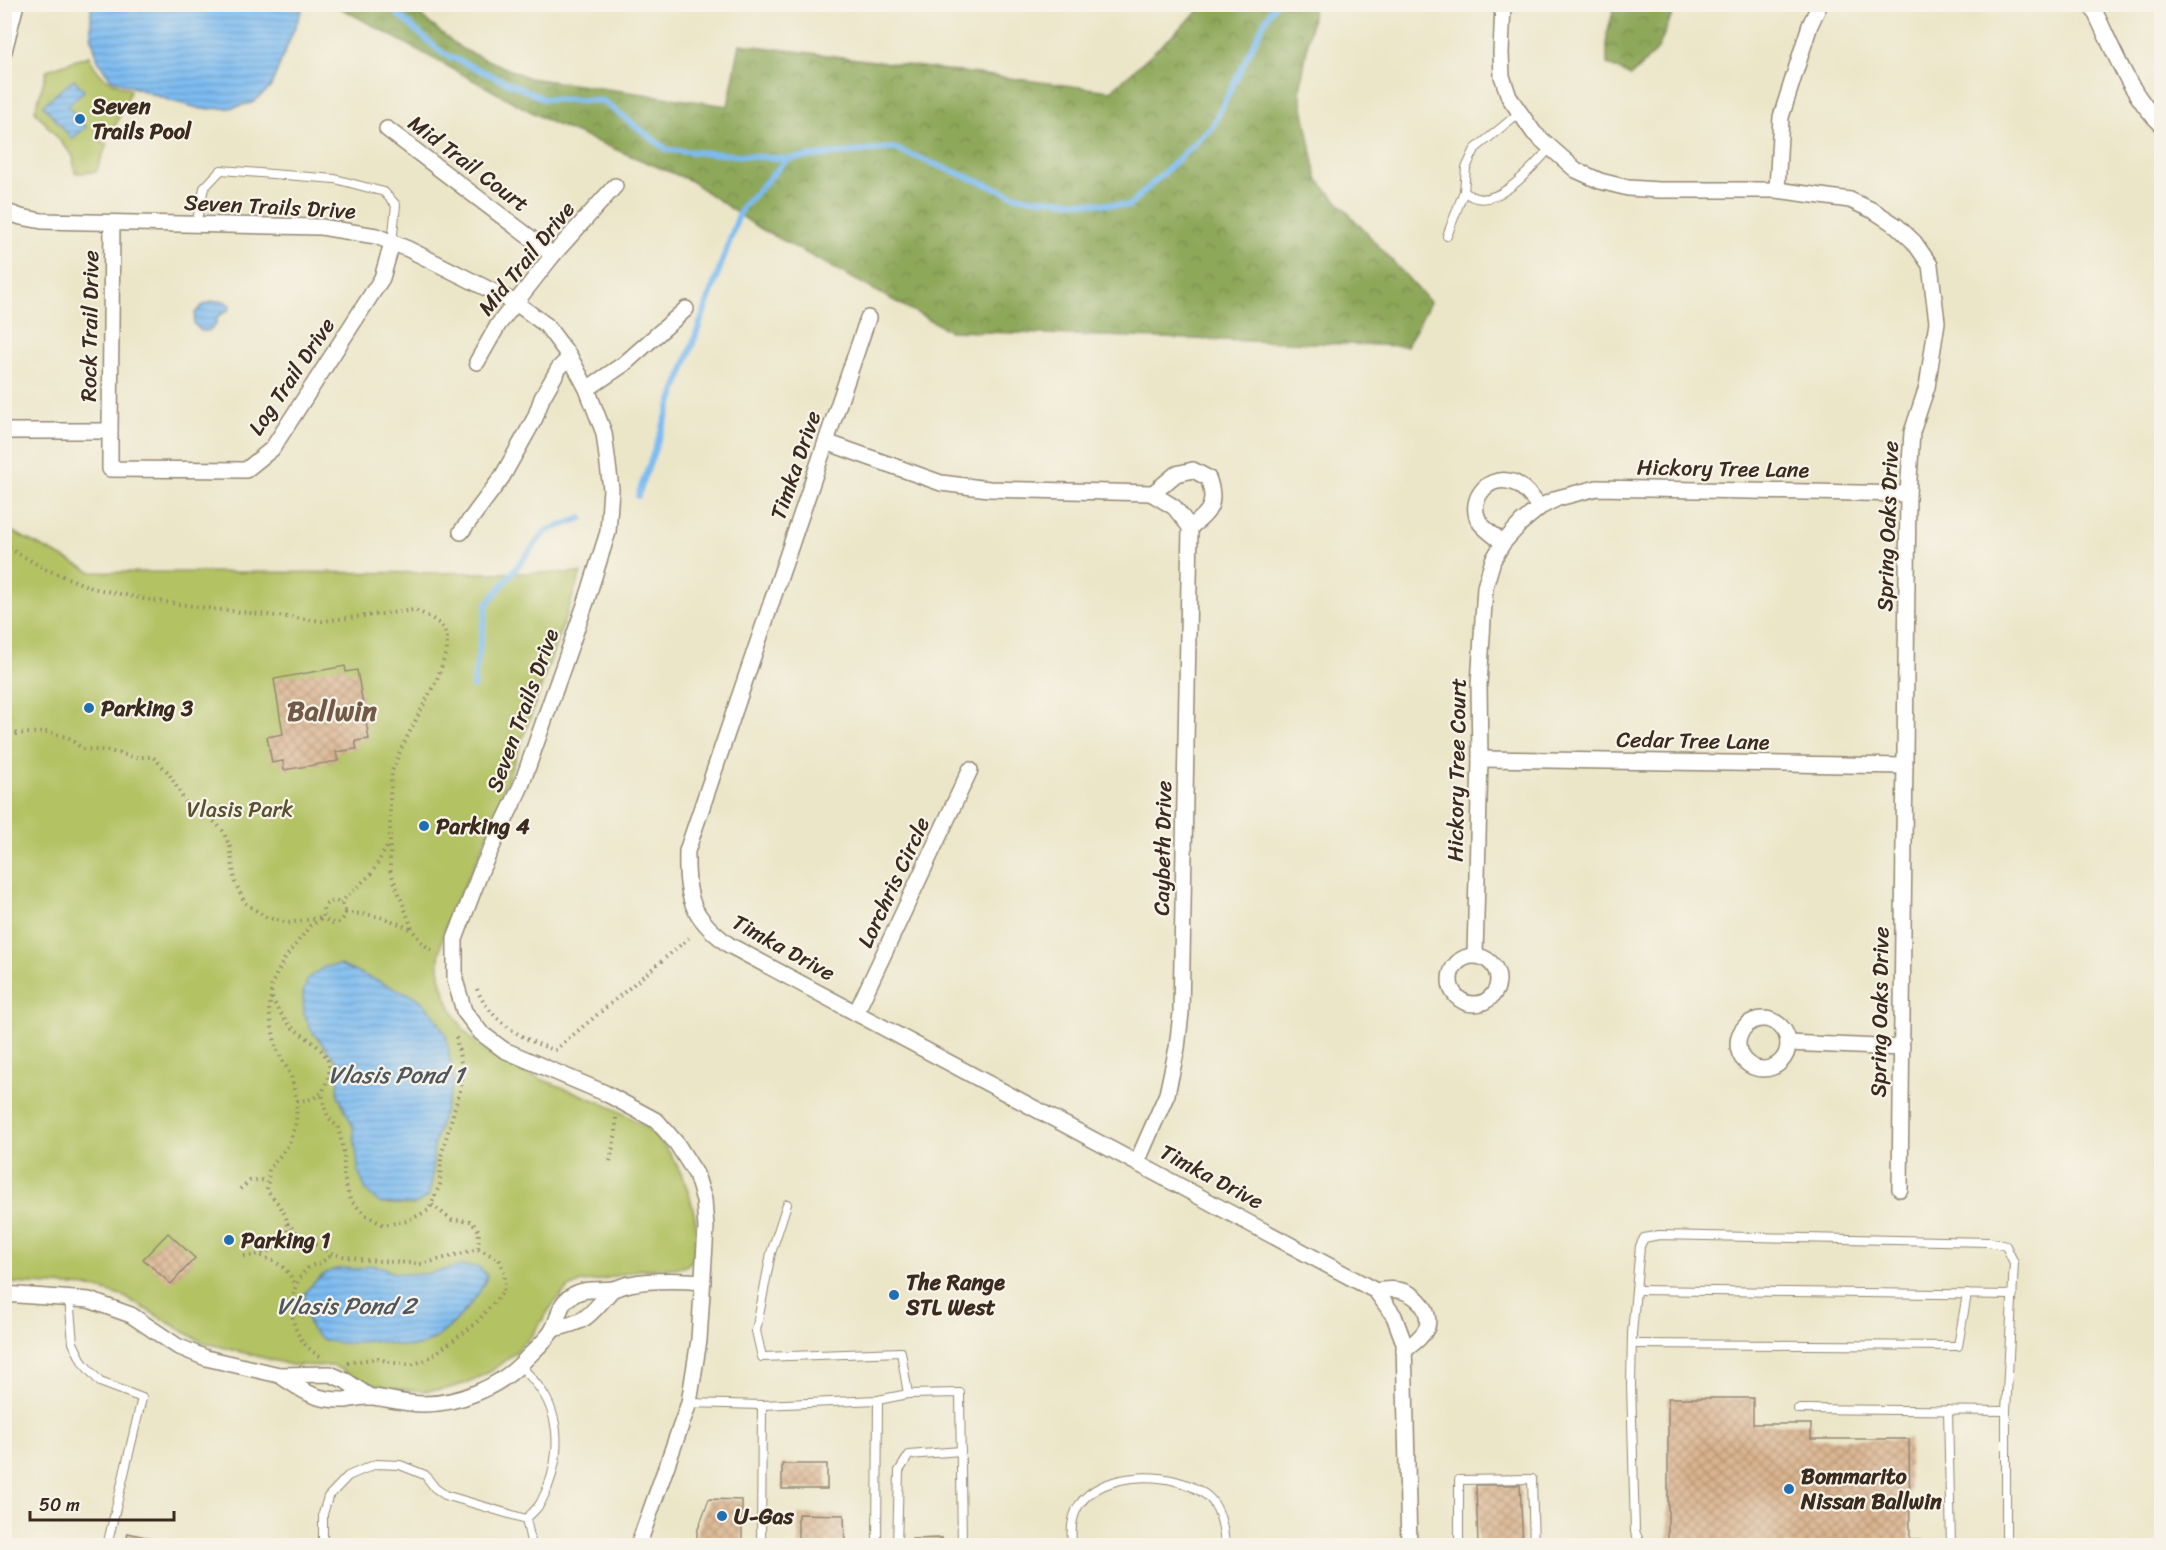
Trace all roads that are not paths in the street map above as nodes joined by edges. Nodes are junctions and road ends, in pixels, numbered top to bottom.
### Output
1 (16, 4) edge
2 (1503, 4) edge
3 (1820, 4) edge
4 (2091, 4) edge
5 (4, 51) edge
6 (1518, 113) junction
7 (2162, 125) edge
8 (387, 129) dead end
9 (1550, 148) junction
10 (615, 186) dead end
11 (1777, 190) junction
12 (1464, 191) junction
13 (4, 211) edge
14 (112, 223) junction
15 (196, 224) junction
16 (1447, 236) dead end
17 (392, 243) junction
18 (553, 255) junction
19 (516, 303) junction
20 (686, 309) dead end
21 (868, 318) dead end
22 (570, 357) junction
23 (477, 362) dead end
24 (586, 389) junction
25 (4, 431) edge
26 (110, 431) junction
27 (826, 442) junction
28 (1152, 494) junction
29 (1908, 494) junction
30 (1540, 507) junction
31 (1190, 527) junction
32 (461, 531) dead end
33 (1503, 543) junction
34 (1485, 586) joint
35 (1480, 759) junction
36 (1905, 766) junction
37 (970, 770) dead end
38 (1474, 955) dead end
39 (855, 1013) junction
40 (1788, 1044) dead end
41 (1901, 1048) junction
42 (1137, 1162) junction
43 (1900, 1189) dead end
44 (787, 1204) dead end
45 (703, 1282) junction
46 (613, 1289) junction
47 (1636, 1290) junction
48 (1376, 1291) junction
49 (4, 1294) edge
50 (1966, 1294) junction
51 (2013, 1295) junction
52 (69, 1297) junction
53 (553, 1329) junction
54 (1632, 1344) junction
55 (1404, 1351) junction
56 (520, 1365) junction
57 (279, 1375) junction
58 (908, 1394) junction
59 (370, 1397) junction
60 (878, 1400) junction
61 (689, 1403) junction
62 (762, 1405) junction
63 (1798, 1409) dead end
64 (1948, 1410) junction
65 (2006, 1411) junction
66 (961, 1451) junction
67 (526, 1519) junction
68 (107, 1545) edge
69 (323, 1545) edge
70 (532, 1545) edge
71 (638, 1545) edge
72 (761, 1545) edge
73 (877, 1545) edge
74 (897, 1545) edge
75 (962, 1545) edge
76 (1072, 1545) edge
77 (1225, 1545) edge
78 (1409, 1545) edge
79 (1459, 1545) edge
80 (1534, 1545) edge
81 (1641, 1545) edge
82 (1951, 1545) edge
83 (2006, 1545) edge

1 - 5 street
2 - 6 street, Spring Oaks Drive
3 - 11 street
4 - 7 street
6 - 9 street, Spring Oaks Drive
6 - 12 lane
8 - 18 street, Mid Trail Court
9 - 11 street, Spring Oaks Drive
9 - 12 lane
10 - 18 street, Mid Trail Drive
11 - 29 street, Spring Oaks Drive
12 - 16 lane
13 - 14 street, Seven Trails Drive
14 - 15 street, Seven Trails Drive
14 - 26 street, Rock Trail Drive
15 - 17 street, Seven Trails Drive
15 - 17 lane
17 - 19 street, Seven Trails Drive
17 - 26 street, Log Trail Drive
18 - 19 street, Mid Trail Drive
19 - 22 street, Seven Trails Drive
19 - 23 street, Mid Trail Drive
20 - 24 street
21 - 27 street, Timka Drive
22 - 24 street, Seven Trails Drive
22 - 32 street
24 - 45 street, Seven Trails Drive
25 - 26 street
27 - 28 street
27 - 39 street, Timka Drive
28 - 31 street
28 - 31 street
29 - 30 street, Hickory Tree Lane
29 - 36 street, Spring Oaks Drive
30 - 33 street, Hickory Tree Lane
30 - 33 street
31 - 42 street, Caybeth Drive
33 - 34 street, Hickory Tree Lane
34 - 35 street, Hickory Tree Court
35 - 36 street, Cedar Tree Lane
35 - 38 street, Hickory Tree Court
36 - 41 street, Spring Oaks Drive
37 - 39 street, Lorchris Circle
39 - 42 street, Timka Drive
40 - 41 street
41 - 43 street, Spring Oaks Drive
42 - 48 street, Timka Drive
44 - 58 lane
45 - 46 street
45 - 61 street, Seven Trails Drive
46 - 53 street
46 - 53 street
47 - 50 lane
47 - 51 lane
47 - 54 lane
48 - 55 street, Timka Drive
48 - 55 street, Timka Drive
49 - 52 street
50 - 51 lane
50 - 54 lane
51 - 65 lane
52 - 57 street
52 - 68 lane
53 - 56 street
54 - 81 lane
55 - 78 street, Timka Drive
56 - 59 street
56 - 67 lane
57 - 59 street
57 - 59 street
58 - 60 lane
58 - 66 lane
60 - 62 lane
60 - 73 lane
61 - 62 lane
61 - 71 street, Seven Trails Drive
62 - 72 lane
63 - 64 lane
64 - 65 lane
64 - 82 lane
65 - 83 lane
66 - 74 lane
66 - 75 lane
67 - 69 lane
67 - 70 lane
76 - 77 lane
79 - 80 lane

